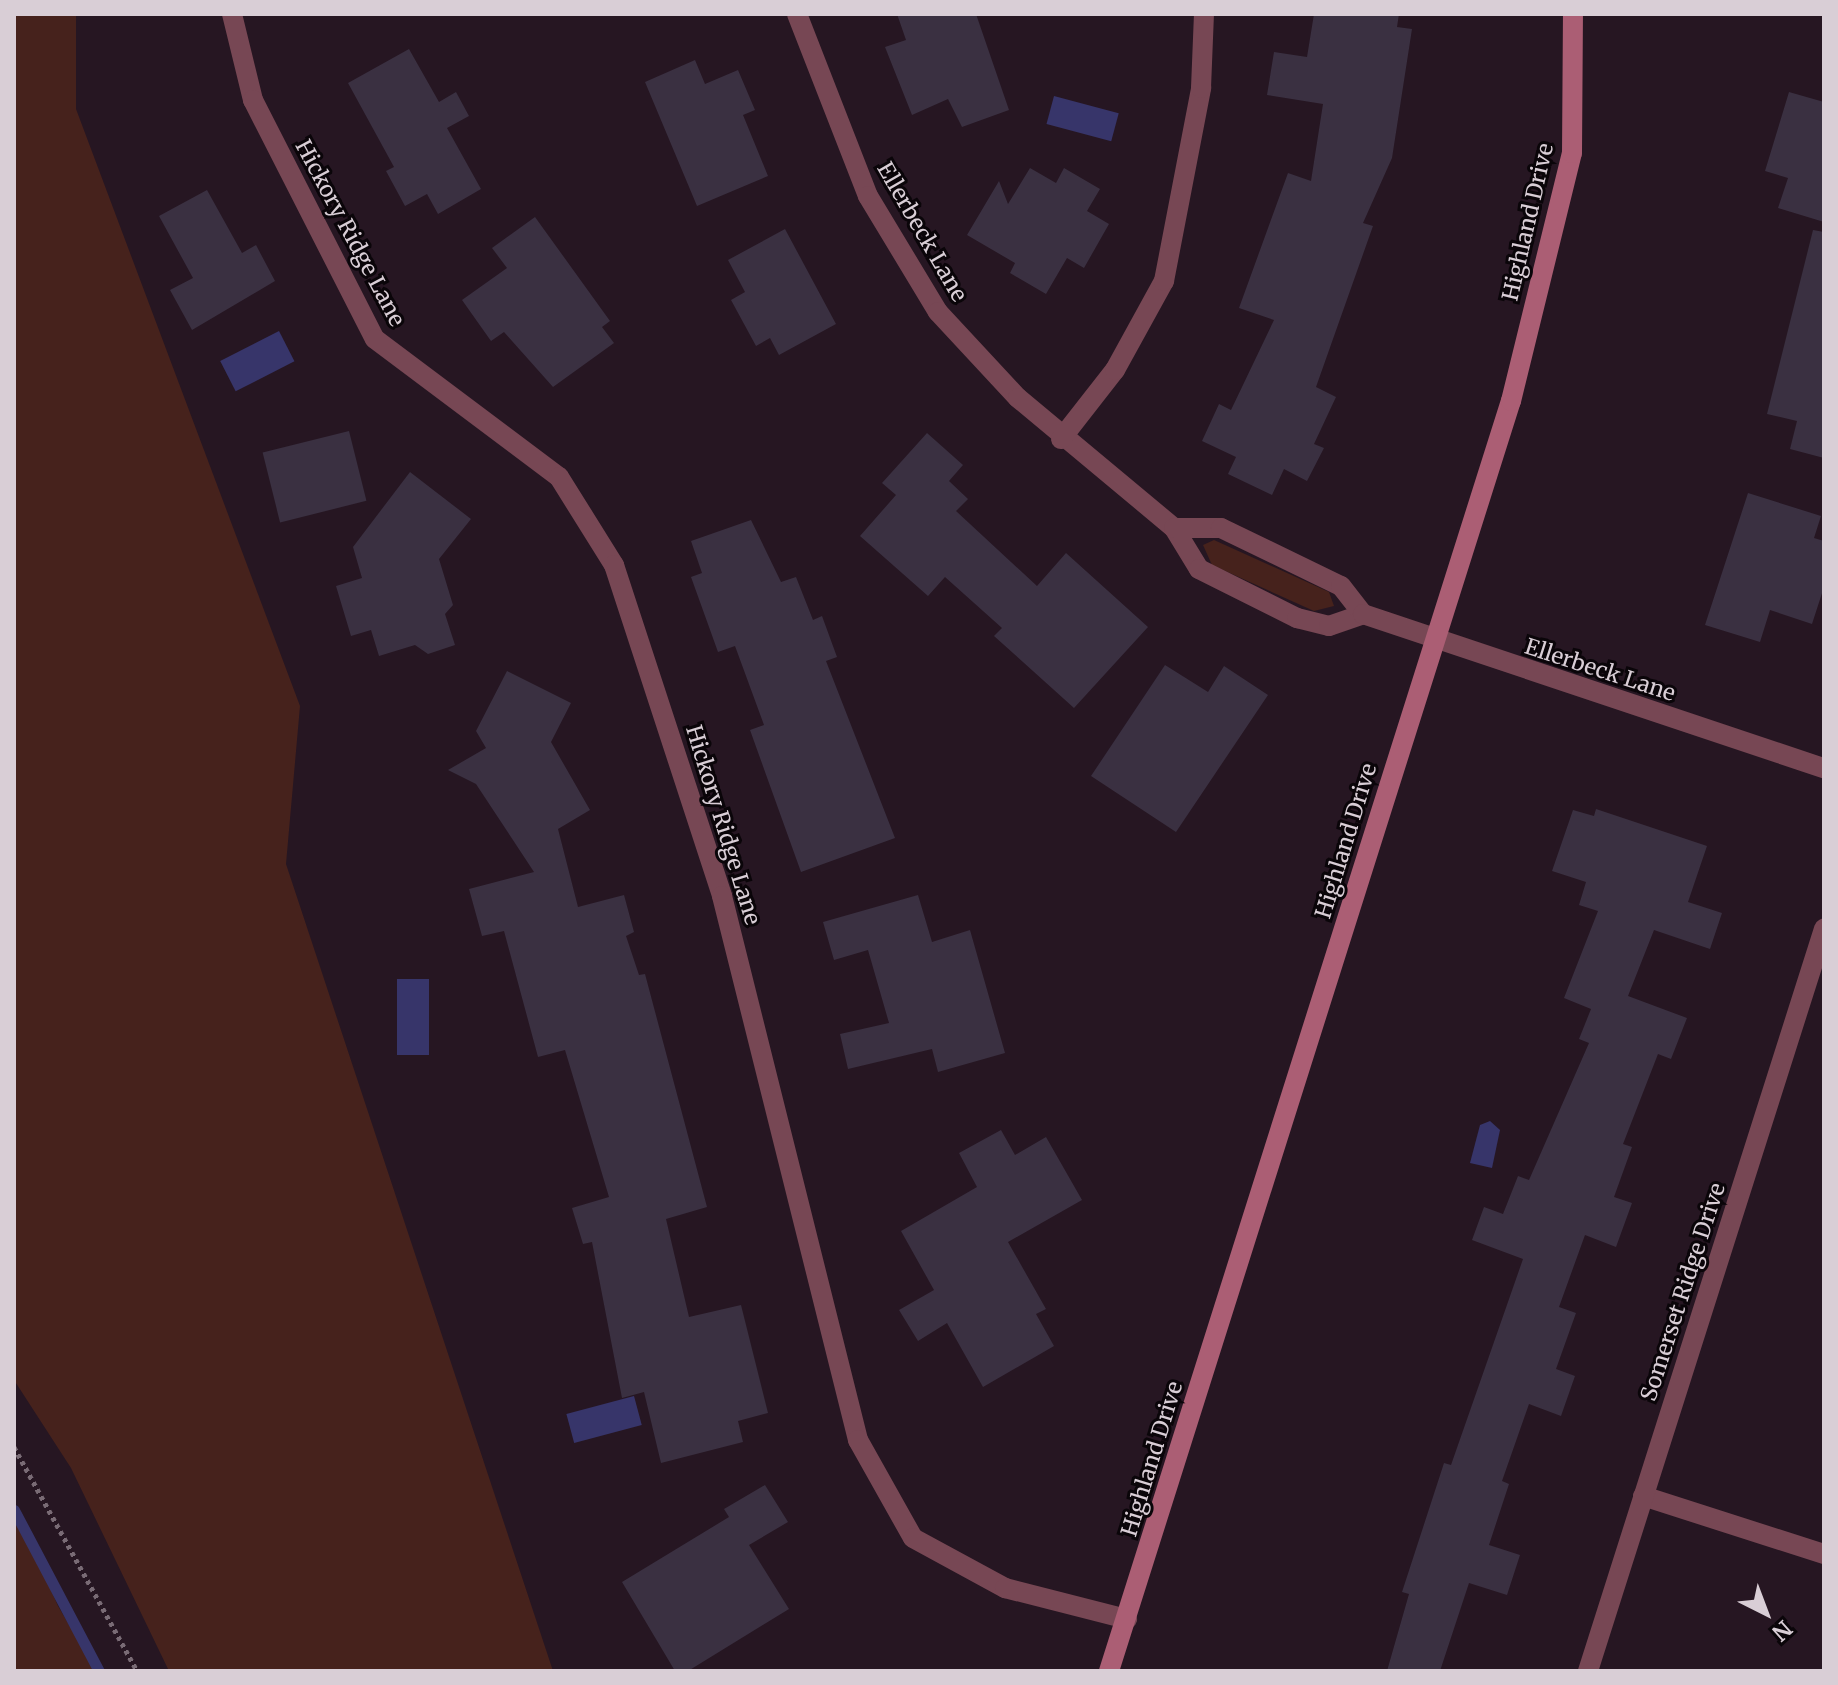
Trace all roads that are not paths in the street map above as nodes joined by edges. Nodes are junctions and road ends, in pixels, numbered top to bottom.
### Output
1 (232, 14) edge
2 (797, 14) edge
3 (1204, 14) edge
4 (1573, 14) edge
5 (1061, 439) junction
6 (1174, 528) junction
7 (1363, 614) junction
8 (1434, 640) junction
9 (1824, 768) edge
10 (1824, 929) edge
11 (1643, 1496) junction
12 (1824, 1554) edge
13 (1127, 1619) junction
14 (1109, 1671) edge
15 (1588, 1671) edge

1 - 13 street, Hickory Ridge Lane
2 - 5 street, Ellerbeck Lane
3 - 5 street
4 - 8 street, Highland Drive
5 - 6 street, Ellerbeck Lane
6 - 7 street, Ellerbeck Lane
6 - 7 street, Ellerbeck Lane
7 - 8 street, Ellerbeck Lane
8 - 9 street, Ellerbeck Lane
8 - 13 street, Highland Drive
10 - 11 street, Somerset Ridge Drive
11 - 12 street
11 - 15 street, Somerset Ridge Drive
13 - 14 street, Highland Drive

